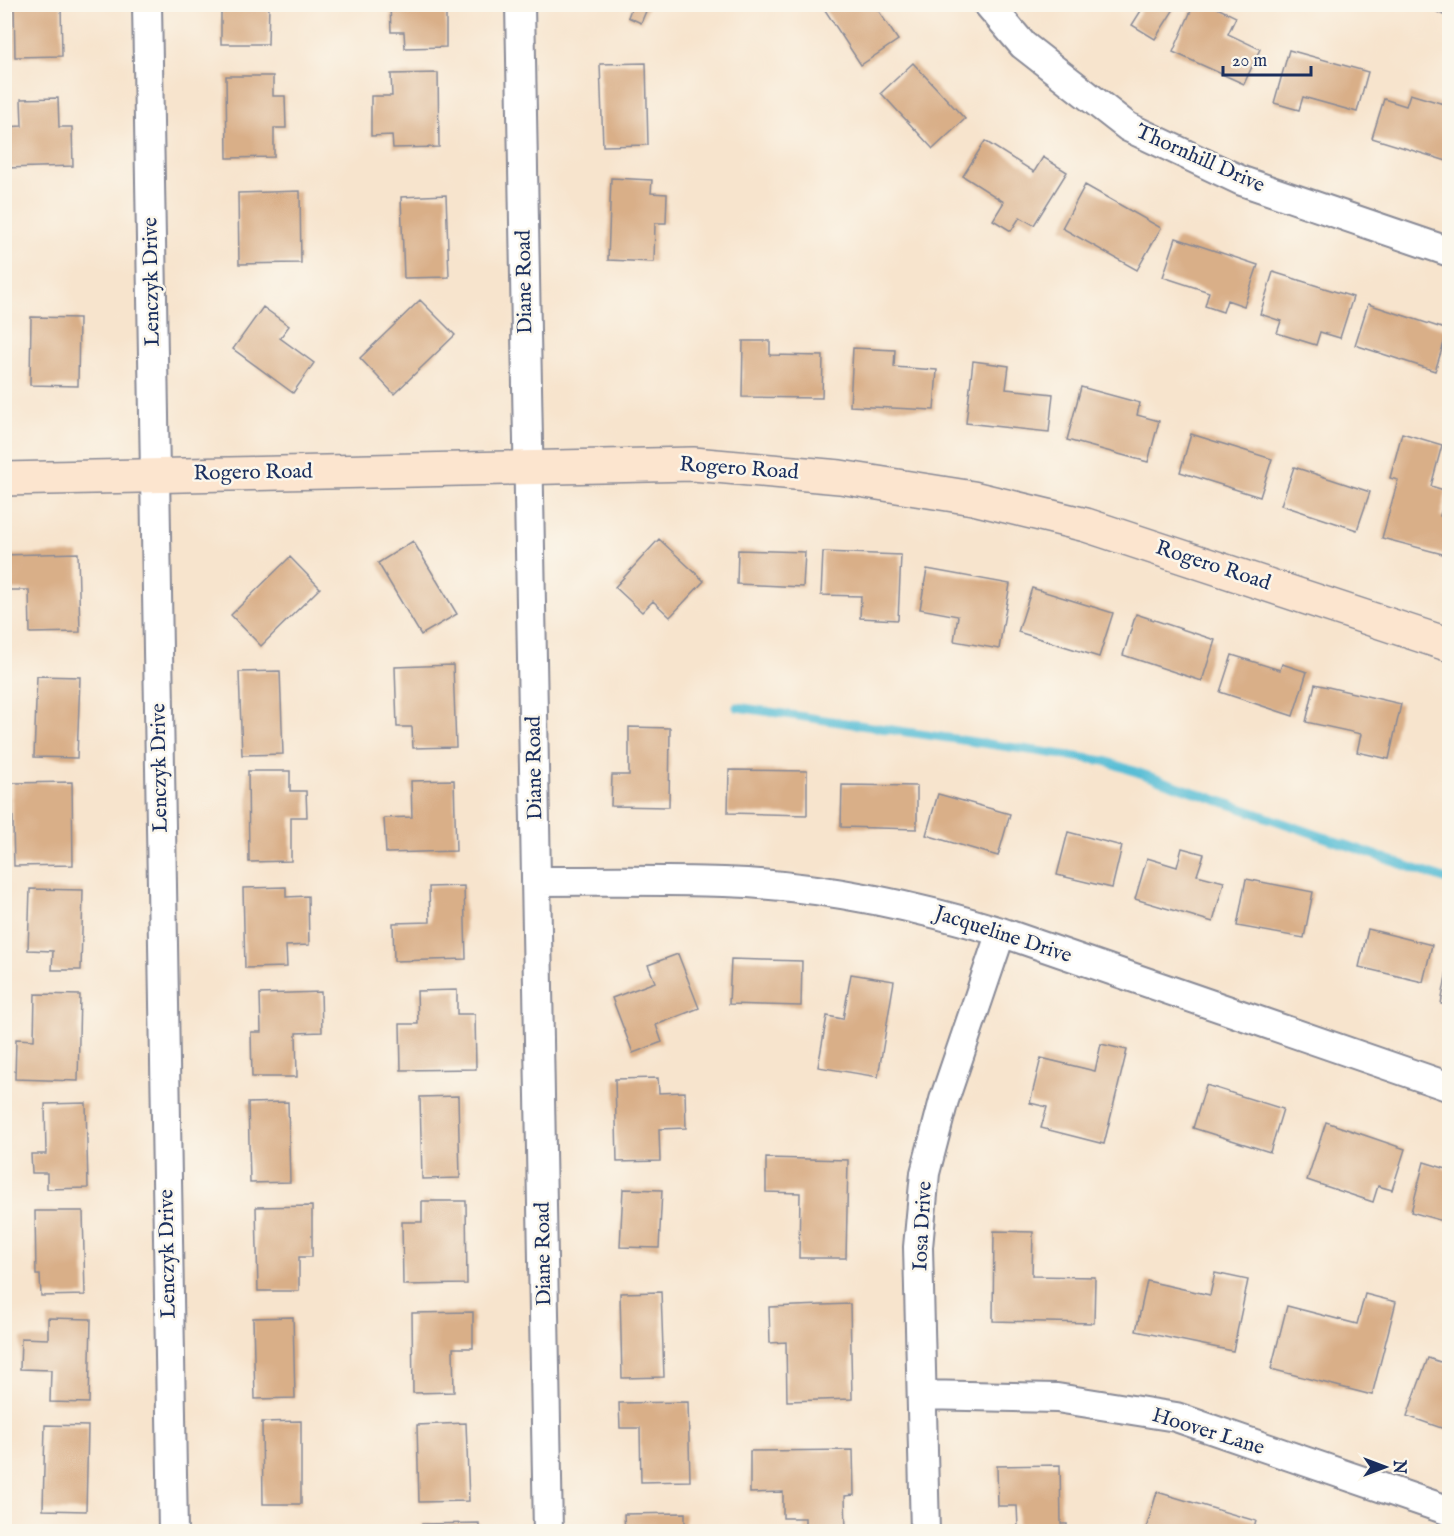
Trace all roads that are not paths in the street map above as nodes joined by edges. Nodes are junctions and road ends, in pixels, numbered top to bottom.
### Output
1 (147, 4) edge
2 (520, 4) edge
3 (988, 4) edge
4 (1449, 252) edge
5 (529, 467) junction
6 (156, 476) junction
7 (4, 479) edge
8 (1449, 645) edge
9 (538, 881) junction
10 (1001, 932) junction
11 (1449, 1086) edge
12 (922, 1395) junction
13 (1449, 1511) edge
14 (173, 1532) edge
15 (548, 1532) edge
16 (924, 1532) edge

1 - 6 street, Lenczyk Drive
2 - 5 street, Diane Road
3 - 4 street, Thornhill Drive
5 - 6 street, Rogero Road
5 - 8 street, Rogero Road
5 - 9 street, Diane Road
6 - 7 street, Rogero Road
6 - 14 street, Lenczyk Drive
9 - 10 street, Jacqueline Drive
9 - 15 street, Diane Road
10 - 11 street, Jacqueline Drive
10 - 12 street, Iosa Drive
12 - 13 street, Hoover Lane
12 - 16 street, Iosa Drive

